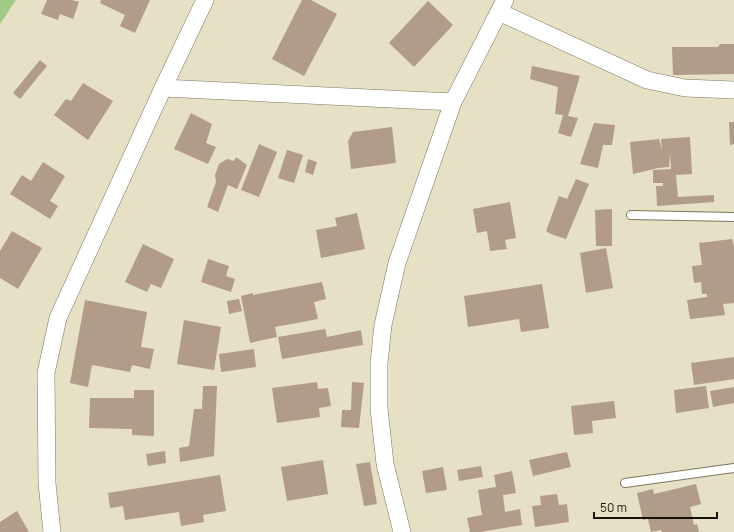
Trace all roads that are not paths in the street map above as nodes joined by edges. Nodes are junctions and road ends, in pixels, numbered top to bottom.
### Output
1 (205, 0) edge
2 (502, 6) edge
3 (162, 88) junction
4 (734, 90) edge
5 (453, 102) junction
6 (630, 215) dead end
7 (734, 217) edge
8 (734, 468) edge
9 (625, 483) dead end
10 (52, 532) edge
11 (402, 532) edge

1 - 3 street
2 - 4 street
2 - 5 street
3 - 5 street
3 - 10 street
5 - 11 street
6 - 7 lane
8 - 9 lane

